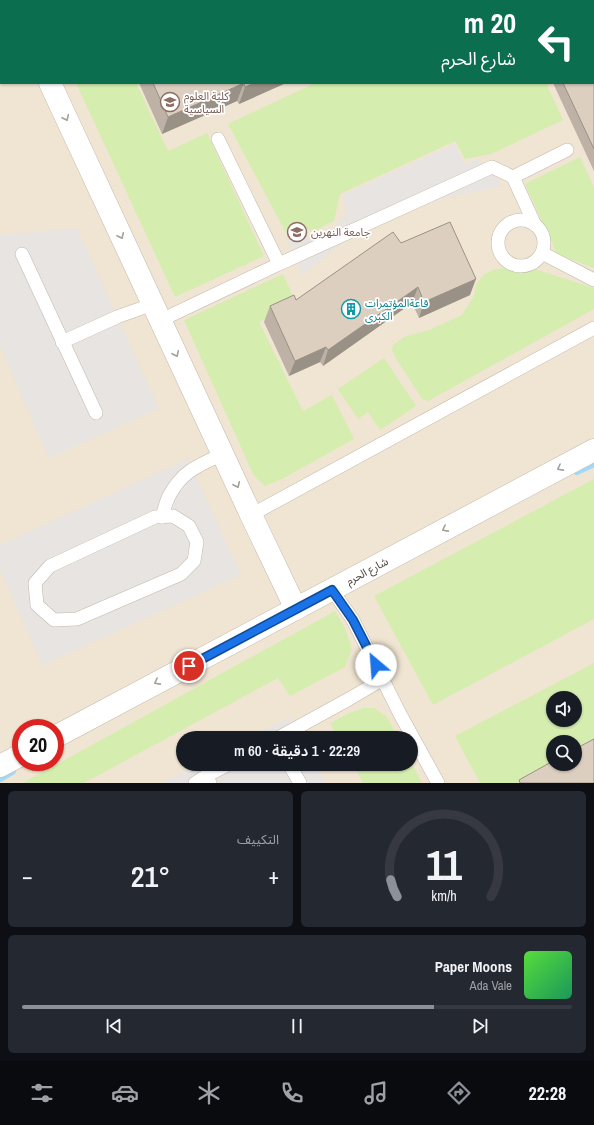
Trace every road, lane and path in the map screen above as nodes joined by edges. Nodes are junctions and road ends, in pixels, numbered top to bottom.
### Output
1 (50, 84) edge
2 (218, 139) dead end
3 (567, 150) dead end
4 (512, 177) junction
5 (535, 225) junction
6 (542, 253) junction
7 (22, 254) dead end
8 (279, 264) junction
9 (594, 280) edge
10 (157, 312) junction
11 (594, 328) edge
12 (62, 342) junction
13 (96, 413) dead end
14 (594, 450) edge
15 (222, 454) junction
16 (251, 516) junction
17 (162, 517) junction
18 (332, 590) junction
19 (296, 609) junction
20 (383, 679) junction
21 (291, 731) edge
22 (64, 732) edge
23 (12, 760) edge
24 (0, 766) edge
25 (219, 771) edge
26 (293, 771) edge
27 (203, 781) edge
28 (300, 783) edge
29 (438, 783) edge

1 -> 10 street
2 - 8 lane
3 - 4 lane
4 - 5 lane
4 - 8 lane
5 - 6 lane
5 - 6 lane
6 - 9 lane
7 - 12 lane
8 - 10 lane
10 - 12 lane
10 -> 15 street
11 - 16 lane
12 - 13 lane
14 -> 18 street, شارع الحرم
15 -> 16 street
15 - 17 lane
16 - 19 street
17 - 17 lane
18 - 19 street, شارع الحرم
18 - 20 lane
19 -> 22 street, شارع الحرم
20 - 21 lane
20 - 29 lane
23 - 24 street
25 - 27 lane
26 - 28 lane

